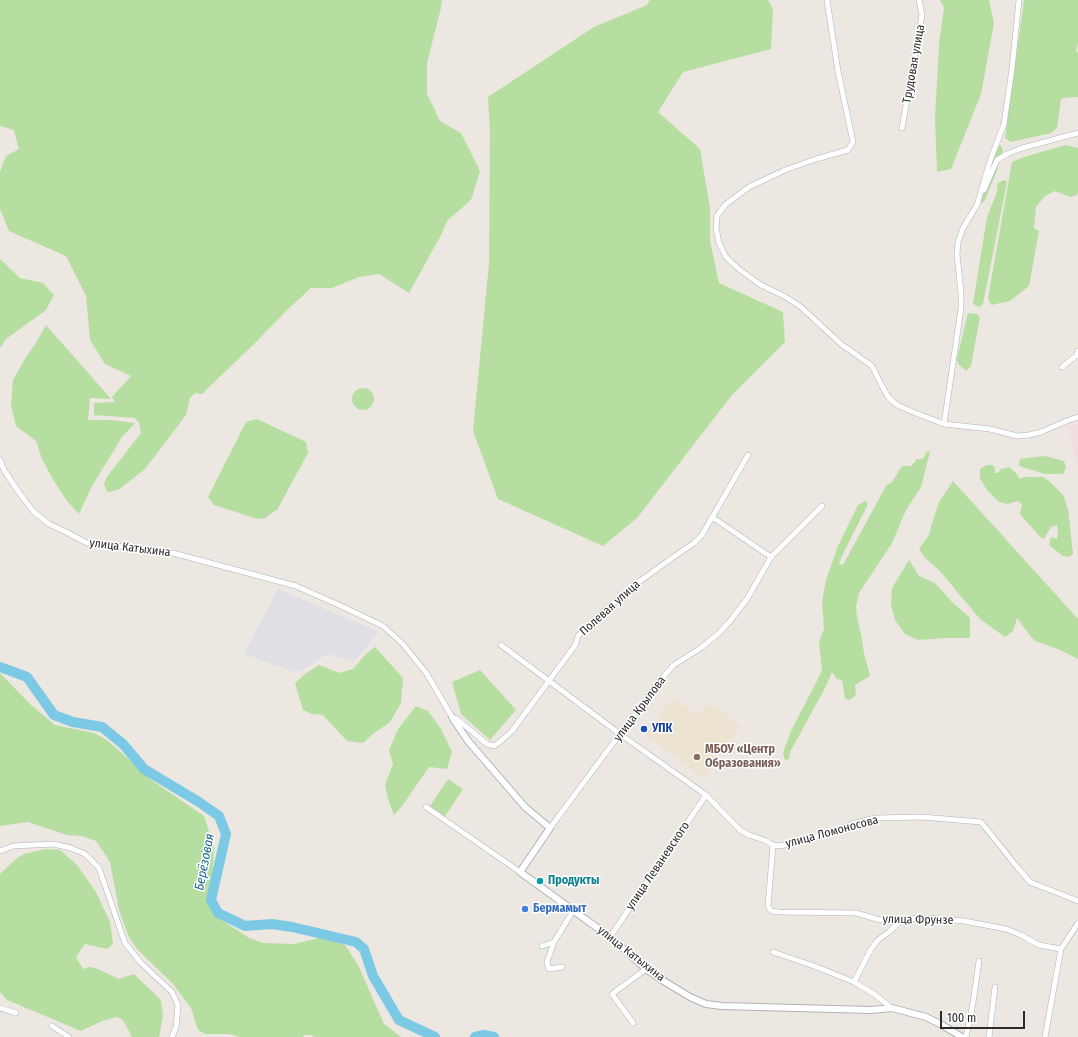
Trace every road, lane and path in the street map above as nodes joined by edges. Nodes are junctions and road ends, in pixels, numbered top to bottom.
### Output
1 (828, 0) edge
2 (919, 0) edge
3 (1019, 0) edge
4 (902, 128) dead end
5 (1078, 132) edge
6 (977, 205) junction
7 (1078, 351) edge
8 (1062, 367) dead end
9 (1078, 418) edge
10 (944, 424) junction
11 (748, 455) dead end
12 (0, 460) edge
13 (822, 506) dead end
14 (712, 517) junction
15 (771, 557) junction
16 (501, 645) dead end
17 (548, 681) junction
18 (452, 717) junction
19 (620, 734) junction
20 (706, 795) junction
21 (426, 807) dead end
22 (550, 828) junction
23 (772, 845) junction
24 (0, 851) edge
25 (520, 872) junction
26 (1078, 901) edge
27 (573, 911) junction
28 (901, 920) junction
29 (1078, 922) edge
30 (610, 937) junction
31 (554, 942) junction
32 (542, 946) dead end
33 (1061, 949) junction
34 (773, 952) dead end
35 (979, 961) dead end
36 (562, 967) dead end
37 (646, 969) junction
38 (854, 982) junction
39 (994, 987) dead end
40 (0, 1008) edge
41 (892, 1008) junction
42 (16, 1013) dead end
43 (632, 1023) dead end
44 (52, 1026) dead end
45 (69, 1037) edge
46 (172, 1037) edge
47 (962, 1037) edge
48 (966, 1037) edge
49 (989, 1037) edge
50 (1045, 1037) edge

1 - 10 street
2 - 4 street, Трудовая улица
3 - 6 street
5 - 6 street
6 - 10 street
7 - 8 street
9 - 10 street
11 - 14 street, Полевая улица
12 - 18 street, улица Катыхина
13 - 15 street, улица Крылова
14 - 15 street
14 - 17 street, Полевая улица
15 - 19 street, улица Крылова
16 - 17 street, улица Ломоносова
17 - 18 street, Полевая улица
17 - 19 street, улица Ломоносова
18 - 22 street
19 - 20 street, улица Ломоносова
19 - 22 street, улица Крылова
20 - 23 street, улица Ломоносова
20 - 30 street, улица Леваневского
21 - 25 street, улица Катыхина
22 - 25 street, улица Крылова
23 - 26 street, улица Ломоносова
23 - 28 street, улица Фрунзе
24 - 46 street
25 - 27 street, улица Катыхина
27 - 30 street, улица Катыхина
27 - 31 street
28 - 33 street, улица Фрунзе
28 - 38 street
29 - 33 street
30 - 37 street, улица Катыхина
31 - 32 street
31 - 36 street
33 - 50 street
34 - 38 street, улица Катыхина
35 - 48 street
37 - 41 street, улица Катыхина
37 - 43 street
38 - 41 street, улица Катыхина
39 - 49 street
40 - 42 street
41 - 47 street, улица Катыхина
44 - 45 street

